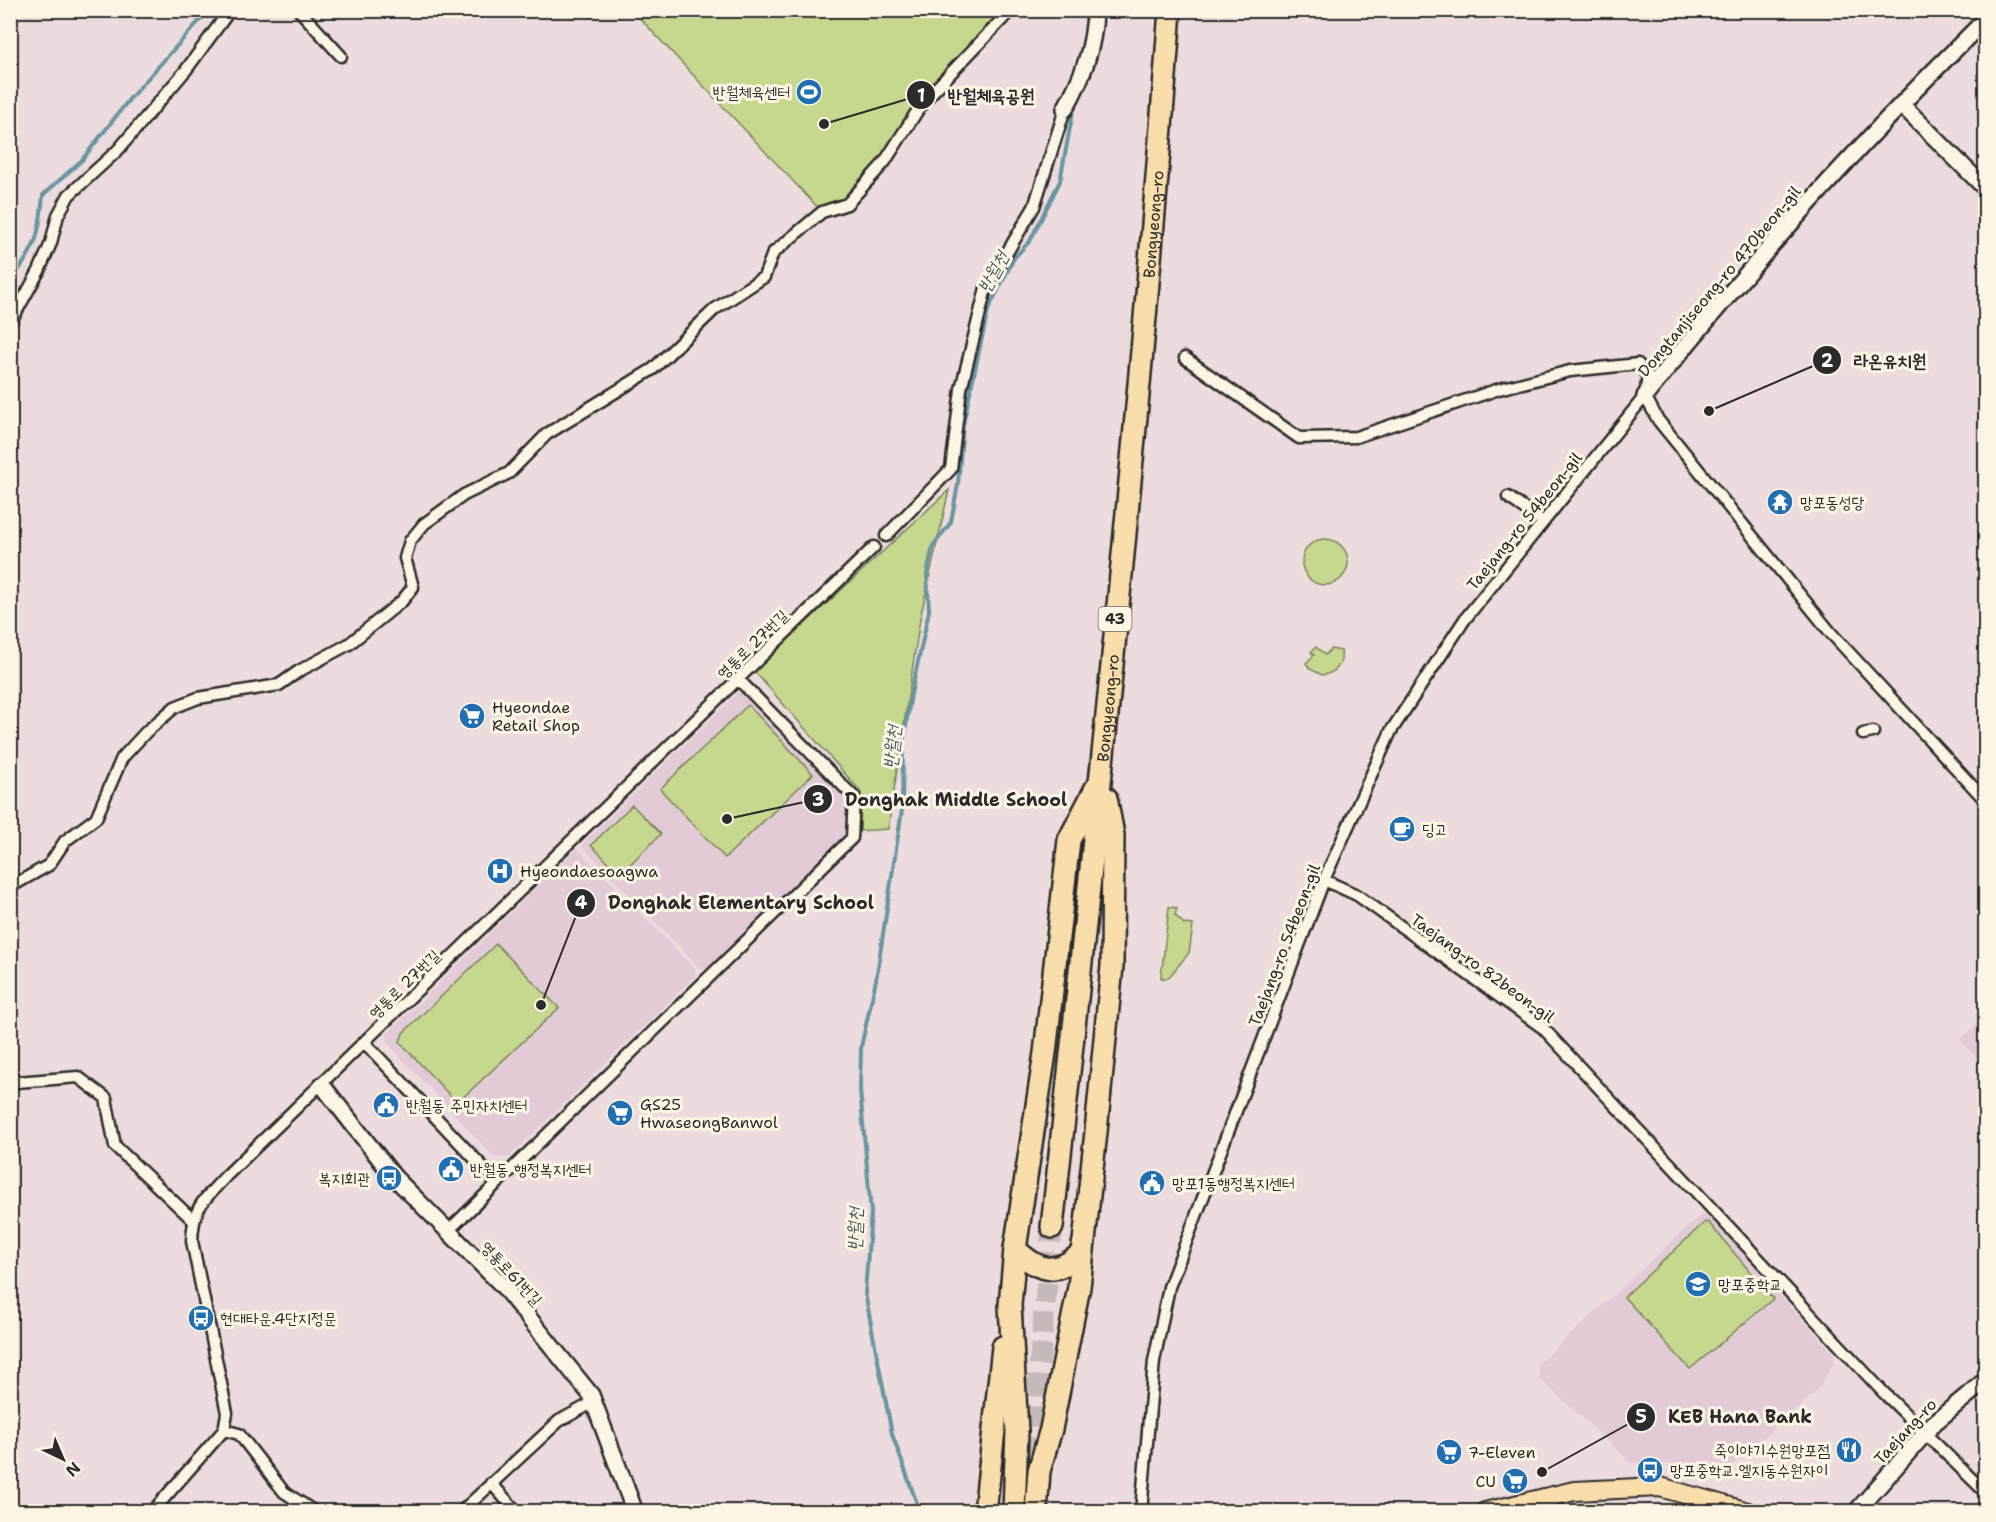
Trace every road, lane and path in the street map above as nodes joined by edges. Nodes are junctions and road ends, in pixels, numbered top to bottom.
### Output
1 (230, 10) edge
2 (299, 10) edge
3 (1011, 10) edge
4 (1095, 10) edge
5 (1170, 10) edge
6 (1986, 19) edge
7 (341, 56) dead end
8 (1902, 105) junction
9 (1065, 109) joint
10 (1986, 189) edge
11 (10, 323) edge
12 (1185, 358) dead end
13 (1645, 396) junction
14 (1508, 497) dead end
15 (1542, 522) junction
16 (886, 536) dead end
17 (874, 548) dead end
18 (738, 679) junction
19 (1102, 776) junction
20 (1986, 801) edge
21 (1324, 880) junction
22 (10, 887) edge
23 (365, 1043) junction
24 (10, 1075) edge
25 (322, 1085) junction
26 (498, 1183) junction
27 (193, 1220) junction
28 (1052, 1227) tunnel mouth
29 (448, 1231) junction
30 (1085, 1232) junction
31 (1015, 1249) junction
32 (1010, 1305) junction
33 (1986, 1380) edge
34 (594, 1402) junction
35 (227, 1413) junction
36 (224, 1430) junction
37 (1925, 1433) junction
38 (239, 1434) junction
39 (491, 1483) junction
40 (1986, 1493) edge
41 (1487, 1511) edge
42 (152, 1512) edge
43 (315, 1512) edge
44 (461, 1512) edge
45 (517, 1512) edge
46 (635, 1512) edge
47 (985, 1512) edge
48 (1014, 1512) edge
49 (1036, 1512) edge
50 (1141, 1512) edge
51 (1748, 1512) edge
52 (1856, 1512) edge

1 - 11 street
2 - 7 street
3 - 22 street
4 - 9 street
5 - 19 highway, Bongyeong-ro / 43
6 - 8 street, Dongtanjiseong-ro 470beon-gil
8 - 10 street
8 - 13 street, Dongtanjiseong-ro 470beon-gil
9 - 16 street
12 - 13 street, Dongtanjiseong-ro 470beon-gil
13 - 15 street, Taejang-ro 54beon-gil
13 - 20 street
14 - 15 street
15 - 21 street, Taejang-ro 54beon-gil
17 - 18 street, 영통로 27번길
18 - 23 street, 영통로 27번길
18 - 26 street
19 - 28 highway, Bongyeong-ro / 43
19 - 30 highway
19 - 31 highway
21 - 37 street, Taejang-ro 82beon-gil
21 - 50 street, Taejang-ro 54beon-gil
23 - 25 street, 영통로 27번길
23 - 26 street
24 - 27 street
25 - 27 street, 영통로 27번길
25 - 29 street, 영통로61번길
26 - 29 street
27 - 35 street
29 - 34 street, 영통로61번길
30 - 31 highway
30 - 49 highway
31 - 32 highway
32 - 47 highway
32 - 48 highway
33 - 37 street, Taejang-ro
34 - 39 street
34 - 46 street, 영통로61번길
35 - 36 street
35 - 38 street
36 - 38 street
36 - 42 street
37 - 40 street, Taejang-ro 82beon-gil
37 - 52 street, Taejang-ro
38 - 43 street
39 - 44 street
39 - 45 street
41 - 51 main road

